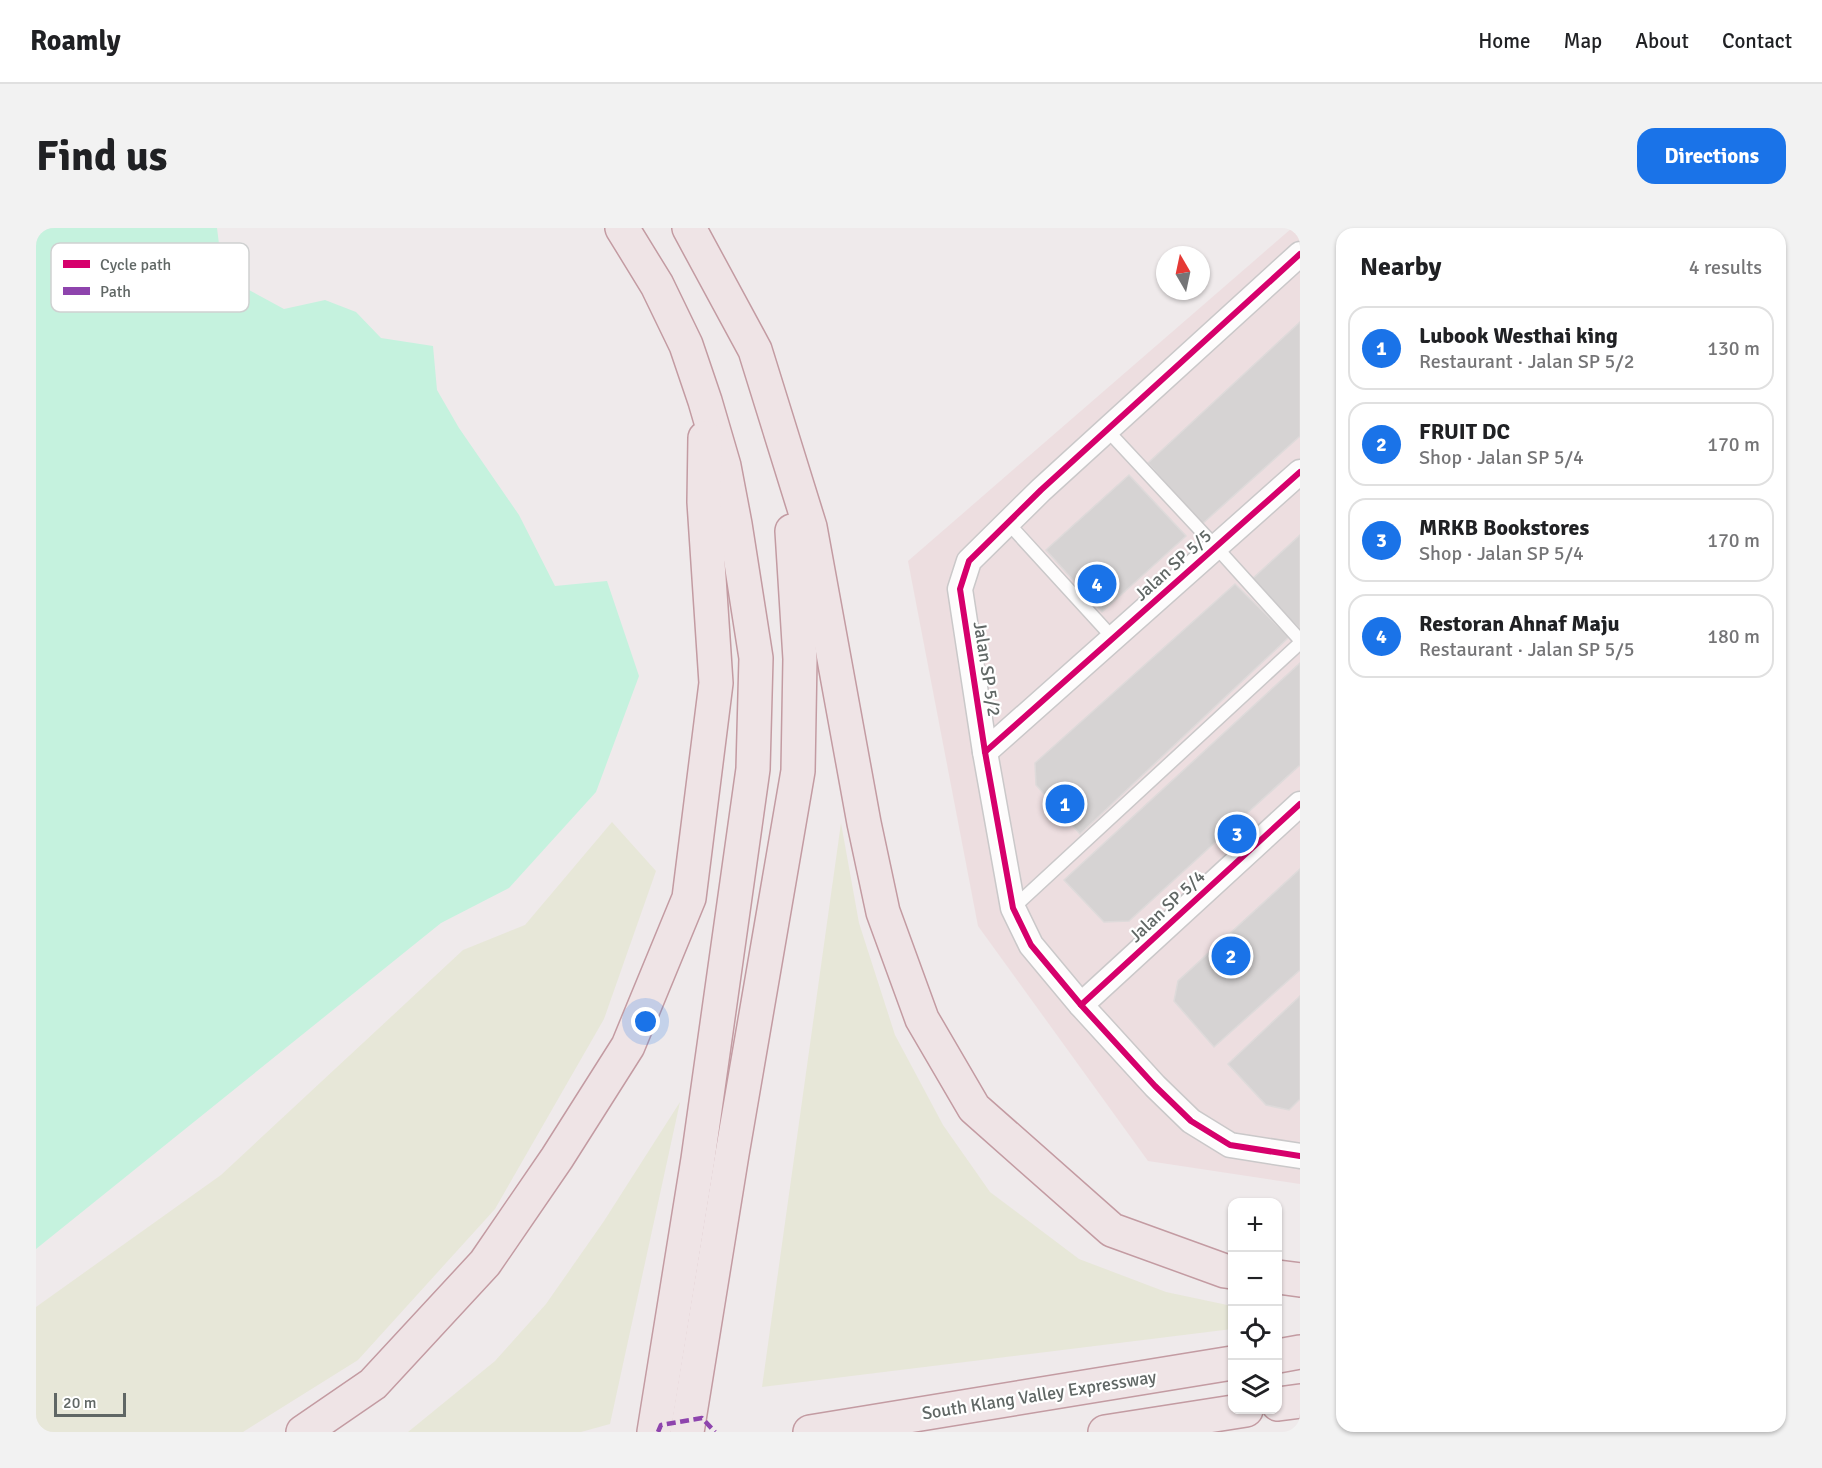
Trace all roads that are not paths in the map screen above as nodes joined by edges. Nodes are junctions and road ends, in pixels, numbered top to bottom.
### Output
1 (622, 228) edge
2 (689, 228) edge
3 (1300, 254) edge
4 (756, 350) junction
5 (705, 401) junction
6 (1107, 430) junction
7 (1300, 472) edge
8 (1008, 523) junction
9 (1216, 546) junction
10 (1113, 638) junction
11 (1300, 641) edge
12 (985, 752) junction
13 (1300, 804) edge
14 (1013, 908) junction
15 (1080, 1005) junction
16 (1296, 1152) edge
17 (1228, 1271) edge
18 (1282, 1278) edge
19 (1300, 1280) edge
20 (1300, 1352) edge
21 (1282, 1355) edge
22 (1228, 1364) edge
23 (1300, 1401) edge
24 (1282, 1403) edge
25 (1228, 1413) edge
26 (303, 1432) edge
27 (654, 1432) edge
28 (687, 1432) edge
29 (810, 1432) edge
30 (1105, 1432) edge

1 - 5 highway
2 - 4 highway
3 - 6 street, Jalan SP 5/2
4 - 17 highway
4 - 28 highway
5 - 26 highway
5 - 27 highway
6 - 8 street, Jalan SP 5/2
6 - 9 lane
7 - 9 street, Jalan SP 5/5
8 - 10 lane
8 - 12 street, Jalan SP 5/2
9 - 10 street, Jalan SP 5/5
9 - 11 lane
10 - 12 street, Jalan SP 5/5
11 - 14 lane
12 - 14 street, Jalan SP 5/2
13 - 15 street, Jalan SP 5/4
14 - 15 street, Jalan SP 5/2
15 - 16 street, Jalan SP 5/2
18 - 19 highway
20 - 21 highway
22 - 29 highway, South Klang Valley Expressway
23 - 24 highway
25 - 30 highway

